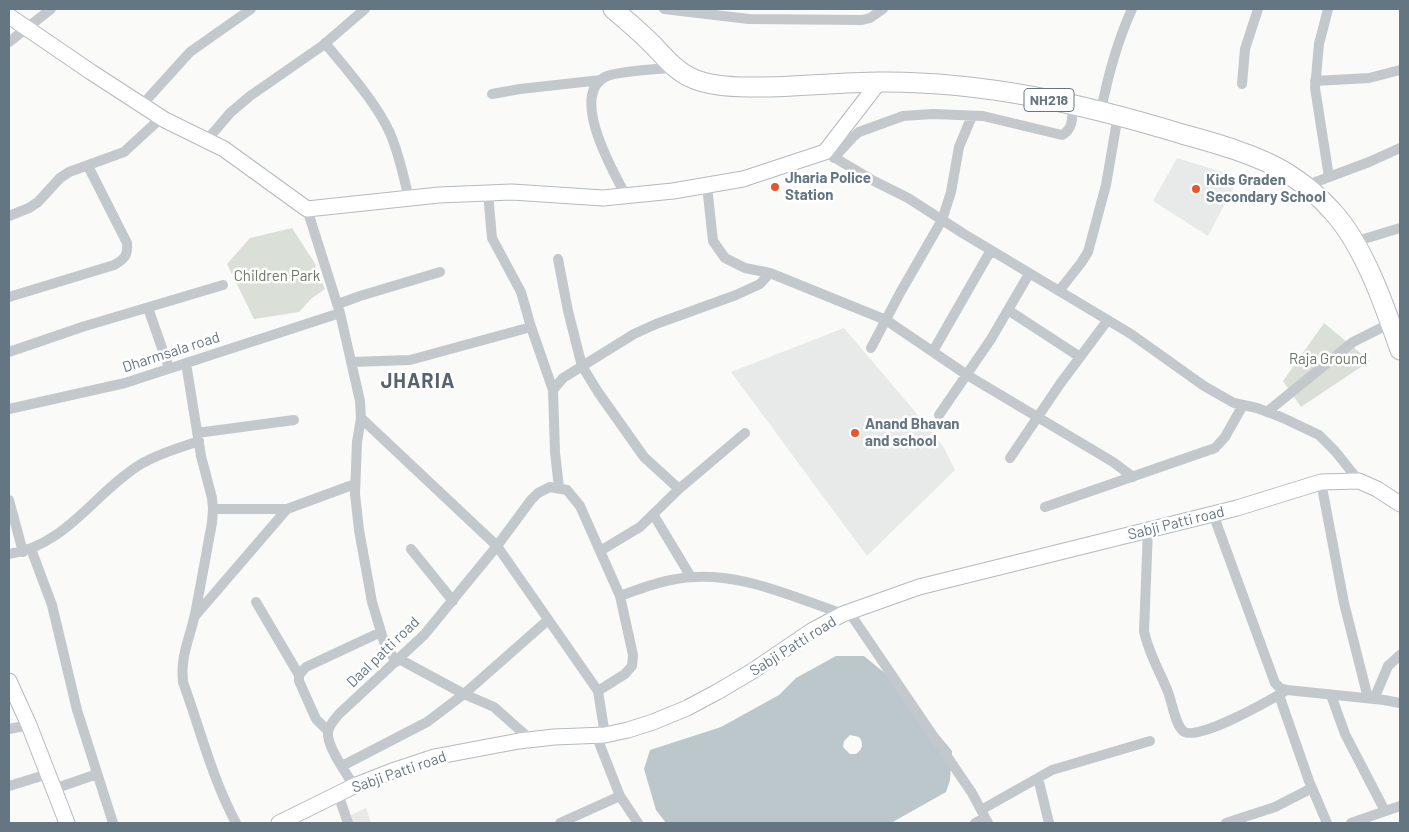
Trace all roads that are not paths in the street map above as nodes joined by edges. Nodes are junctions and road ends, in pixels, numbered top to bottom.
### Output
1 (52, 9) edge
2 (251, 9) edge
3 (365, 9) edge
4 (616, 9) edge
5 (664, 9) edge
6 (883, 9) edge
7 (1132, 9) edge
8 (1258, 9) edge
9 (1328, 9) edge
10 (752, 14) edge
11 (9, 16) edge
12 (28, 28) junction
13 (9, 42) edge
14 (326, 43) junction
15 (674, 68) junction
16 (1400, 70) edge
17 (601, 80) junction
18 (1315, 81) junction
19 (878, 82) junction
20 (1242, 84) dead end
21 (492, 94) dead end
22 (1073, 104) junction
23 (142, 105) junction
24 (1109, 113) junction
25 (972, 116) junction
26 (161, 118) junction
27 (207, 140) junction
28 (1400, 148) edge
29 (829, 155) junction
30 (88, 166) junction
31 (1330, 177) junction
32 (707, 186) junction
33 (1305, 186) junction
34 (488, 193) junction
35 (626, 196) junction
36 (408, 198) junction
37 (307, 209) junction
38 (9, 216) edge
39 (942, 220) junction
40 (1400, 228) edge
41 (1354, 242) junction
42 (990, 250) junction
43 (558, 259) dead end
44 (440, 272) dead end
45 (770, 273) junction
46 (1029, 274) junction
47 (223, 286) dead end
48 (1058, 291) junction
49 (9, 297) edge
50 (148, 308) junction
51 (339, 308) junction
52 (1008, 310) junction
53 (886, 320) junction
54 (1107, 321) junction
55 (1391, 324) junction
56 (530, 327) junction
57 (936, 346) dead end
58 (872, 348) dead end
59 (1400, 350) edge
60 (9, 352) edge
61 (1080, 357) junction
62 (352, 362) junction
63 (186, 363) junction
64 (582, 366) junction
65 (169, 368) junction
66 (967, 375) junction
67 (553, 390) junction
68 (1243, 404) junction
69 (9, 410) edge
70 (1267, 412) junction
71 (940, 415) dead end
72 (1037, 417) junction
73 (361, 418) junction
74 (294, 420) dead end
75 (746, 434) dead end
76 (198, 437) junction
77 (1010, 458) dead end
78 (1133, 477) junction
79 (1358, 481) junction
80 (1321, 482) junction
81 (355, 484) junction
82 (559, 488) junction
83 (679, 489) junction
84 (9, 500) edge
85 (1400, 504) edge
86 (1045, 508) dead end
87 (213, 509) junction
88 (287, 509) junction
89 (653, 514) junction
90 (1213, 514) junction
91 (1148, 530) junction
92 (497, 546) junction
93 (411, 548) dead end
94 (27, 550) junction
95 (600, 551) junction
96 (9, 554) edge
97 (691, 577) junction
98 (620, 596) junction
99 (452, 601) junction
100 (256, 602) dead end
101 (846, 613) junction
102 (194, 616) junction
103 (548, 620) junction
104 (381, 632) junction
105 (1400, 655) edge
106 (398, 660) junction
107 (299, 675) junction
108 (9, 681) edge
109 (598, 691) junction
110 (1283, 692) junction
111 (464, 694) junction
112 (1331, 694) junction
113 (1371, 699) junction
114 (1400, 703) edge
115 (29, 725) junction
116 (9, 729) edge
117 (328, 731) junction
118 (600, 735) junction
119 (531, 740) junction
120 (1150, 741) dead end
121 (342, 766) junction
122 (48, 774) junction
123 (97, 774) junction
124 (1038, 778) junction
125 (9, 786) edge
126 (354, 786) junction
127 (1312, 788) junction
128 (54, 789) junction
129 (338, 794) junction
130 (620, 796) junction
131 (1400, 806) edge
132 (1385, 811) junction
133 (985, 817) edge
134 (68, 823) edge
135 (113, 823) edge
136 (236, 823) edge
137 (279, 823) edge
138 (348, 823) edge
139 (560, 823) edge
140 (638, 823) edge
141 (975, 823) edge
142 (1049, 823) edge
143 (1226, 823) edge
144 (1327, 823) edge
145 (1351, 823) edge

1 - 12 street
2 - 23 street
3 - 14 street
4 - 15 highway, NH218
5 - 10 street
6 - 10 street
7 - 24 street
8 - 20 street
9 - 18 street
11 - 12 main road
12 - 13 street
12 - 23 main road
14 - 27 street
14 - 36 street
15 - 17 street
15 - 19 highway, NH218
16 - 18 street
17 - 21 street
17 - 35 street
18 - 31 street
19 - 22 highway, NH218
19 - 29 main road
22 - 24 highway, NH218
22 - 25 street
23 - 26 main road
24 - 33 highway, NH218
24 - 48 street
25 - 29 street
25 - 39 street
26 - 27 main road
26 - 30 street
27 - 37 main road
28 - 31 street
29 - 32 main road
29 - 39 street
30 - 38 street
30 - 49 street
31 - 33 street
32 - 35 main road
32 - 45 street
33 - 41 highway, NH218
34 - 35 main road
34 - 36 main road
34 - 56 street
36 - 37 main road
37 - 51 street
39 - 42 street
39 - 53 street
40 - 41 street
41 - 55 highway, NH218
42 - 46 street
42 - 57 street
43 - 64 street
44 - 51 street, Dharmsala road
45 - 53 street
45 - 64 street
46 - 48 street
46 - 52 street
47 - 50 street
48 - 54 street
50 - 60 street
50 - 65 street
51 - 62 street
51 - 63 street, Dharmsala road
52 - 61 street
52 - 66 street
53 - 58 street
53 - 66 street
54 - 61 street
54 - 68 street
55 - 59 highway, NH218
55 - 70 street
56 - 62 street
56 - 67 street
61 - 72 street
62 - 73 street
63 - 65 street, Dharmsala road
63 - 76 street
64 - 67 street
64 - 83 street
65 - 69 street, Dharmsala road
66 - 71 street
66 - 72 street
67 - 82 street
68 - 70 street
68 - 78 street
70 - 79 street
72 - 77 street
72 - 78 street
73 - 81 street
73 - 92 street
74 - 76 street
75 - 83 street
76 - 87 street
76 - 94 street
78 - 86 street
79 - 80 main road, Sabji Patti road
79 - 85 main road, Sabji Patti road
80 - 90 main road, Sabji Patti road
80 - 113 street
81 - 88 street
81 - 104 street
82 - 92 street, Daal patti road
82 - 95 street
83 - 89 street
84 - 94 street
87 - 88 street
87 - 102 street
88 - 102 street
89 - 95 street
89 - 97 street
90 - 91 main road, Sabji Patti road
90 - 110 street
91 - 101 main road, Sabji Patti road
91 - 110 street
92 - 99 street, Daal patti road
92 - 103 street
93 - 99 street
94 - 96 street
94 - 123 street
95 - 98 street
97 - 98 street
97 - 101 street
98 - 109 street
99 - 106 street, Daal patti road
100 - 107 street
101 - 118 main road, Sabji Patti road
101 - 133 street
102 - 136 street
103 - 109 street
103 - 111 street
104 - 106 street
104 - 107 street
105 - 113 street
106 - 111 street
106 - 117 street, Daal patti road
107 - 117 street
108 - 115 main road
109 - 118 street
110 - 112 street
110 - 127 street
111 - 119 street
111 - 121 street
112 - 113 street
112 - 132 street
113 - 114 street
115 - 116 street
115 - 122 main road
117 - 121 street
118 - 119 main road, Sabji Patti road
118 - 130 street
119 - 126 main road, Sabji Patti road
120 - 124 street
121 - 126 street
122 - 125 street
122 - 128 main road
123 - 128 street
123 - 135 street
124 - 133 street
124 - 142 street
126 - 129 main road, Sabji Patti road
127 - 143 street
127 - 144 street
128 - 134 main road
129 - 137 main road, Sabji Patti road
129 - 138 street
130 - 139 street
130 - 140 street
131 - 132 street
132 - 145 street
133 - 141 street

